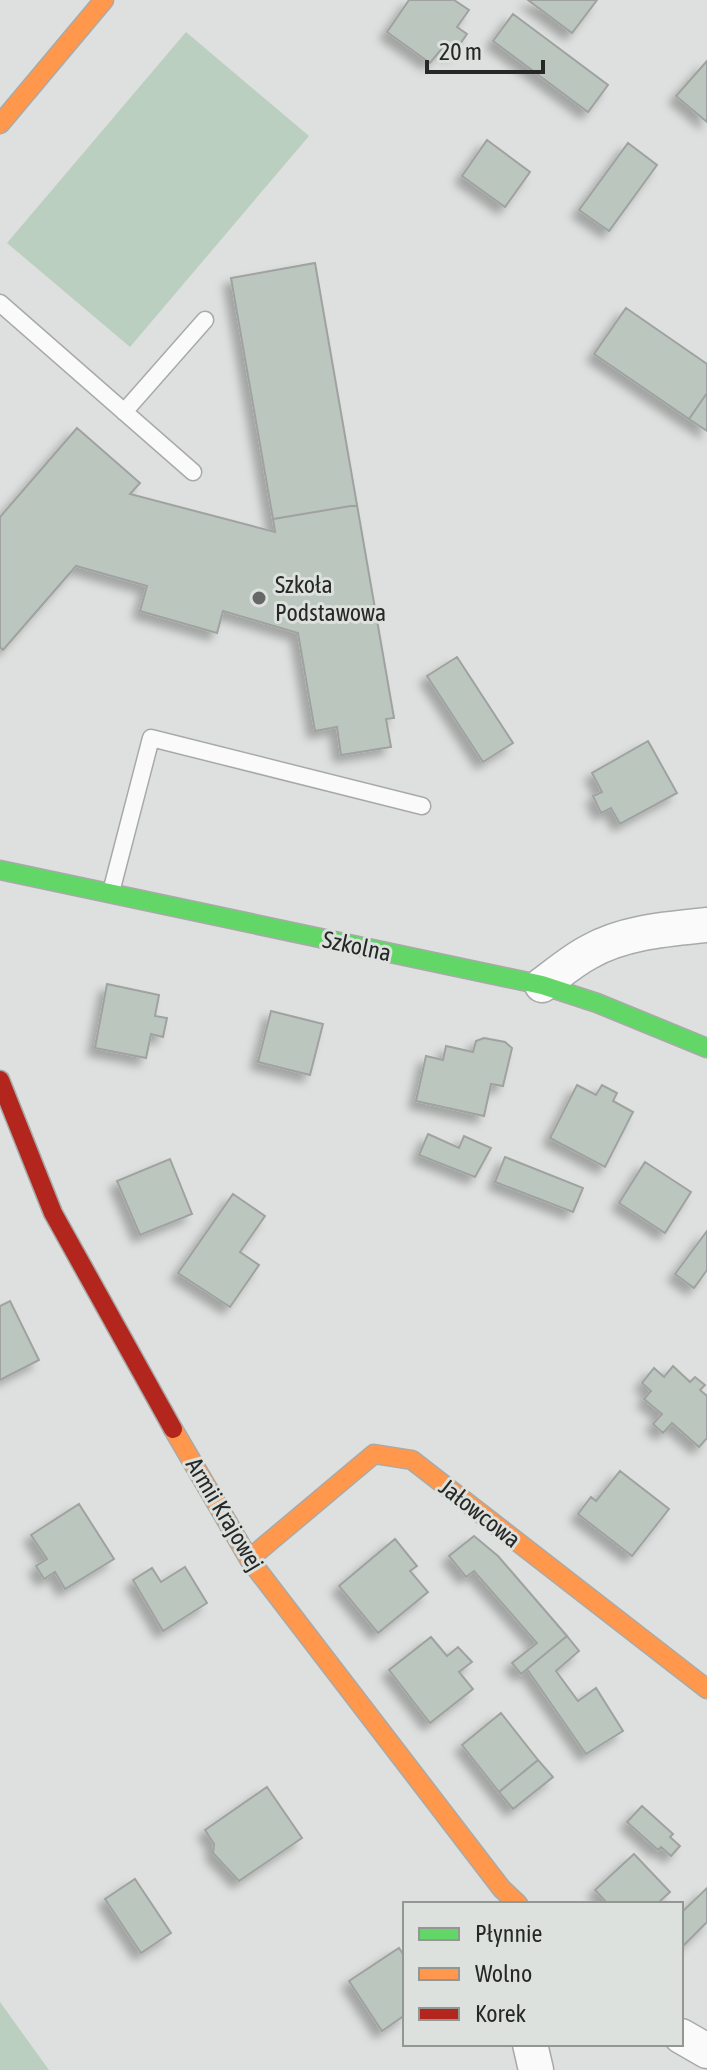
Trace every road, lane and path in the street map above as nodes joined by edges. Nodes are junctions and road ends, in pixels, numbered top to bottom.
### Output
1 (104, 0) edge
2 (0, 124) edge
3 (0, 303) edge
4 (205, 320) dead end
5 (124, 412) junction
6 (193, 472) dead end
7 (422, 806) dead end
8 (0, 870) edge
9 (111, 893) junction
10 (707, 925) edge
11 (542, 985) junction
12 (707, 1048) edge
13 (0, 1080) edge
14 (249, 1559) junction
15 (707, 1689) edge
16 (509, 1899) edge
17 (683, 2037) edge
18 (530, 2046) edge
19 (707, 2051) edge
20 (536, 2070) edge

1 - 2 street
3 - 5 lane
4 - 5 lane
5 - 6 lane
7 - 9 lane
8 - 9 street, Szkolna
9 - 11 street, Szkolna
10 - 11 street
11 - 12 street, Szkolna
13 - 14 street, Armii Krajowej
14 - 15 street, Jałowcowa
14 - 16 street, Armii Krajowej
17 - 19 street
18 - 20 street

